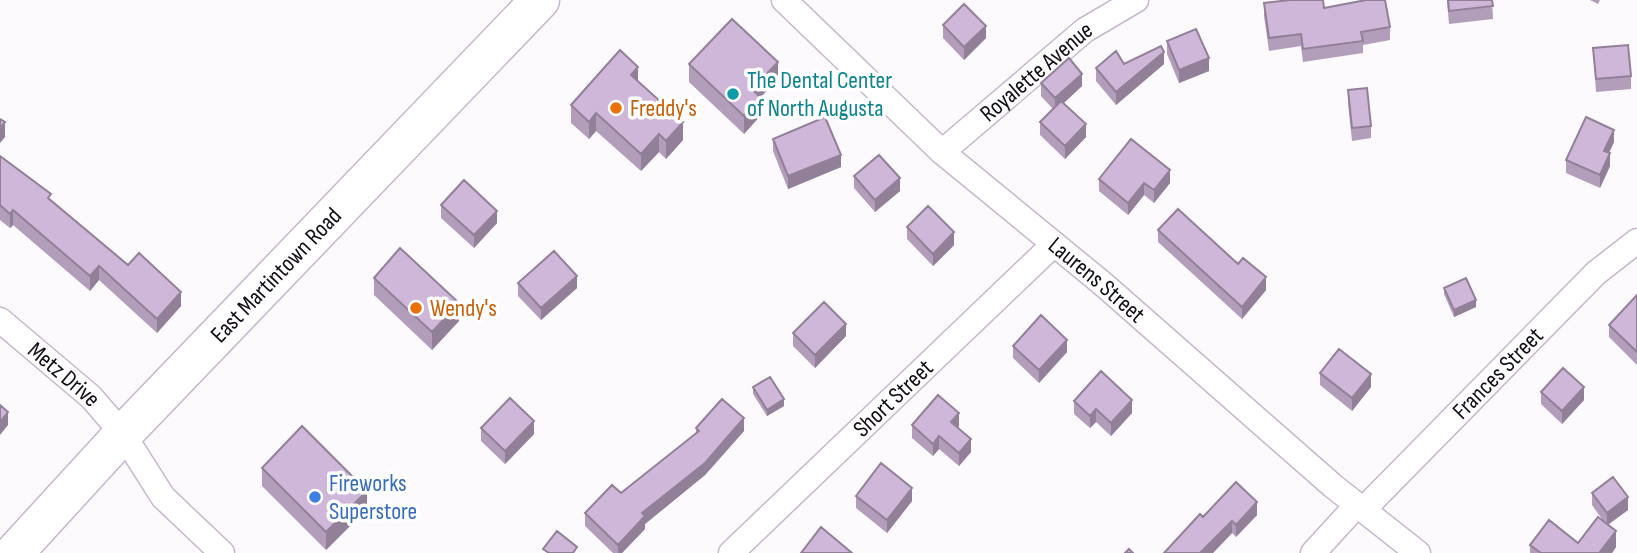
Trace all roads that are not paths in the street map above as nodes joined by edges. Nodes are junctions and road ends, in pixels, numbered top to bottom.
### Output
1 (540, 0) edge
2 (784, 0) edge
3 (1136, 0) edge
4 (942, 152) junction
5 (1637, 241) edge
6 (1054, 244) junction
7 (0, 320) edge
8 (122, 434) junction
9 (1360, 508) junction
10 (13, 553) edge
11 (222, 553) edge
12 (731, 553) edge
13 (1313, 553) edge
14 (1418, 553) edge

1 - 8 main road, East Martintown Road
2 - 4 street, Laurens Street
3 - 4 street, Royalette Avenue
4 - 6 street, Laurens Street
5 - 9 street, Frances Street
6 - 9 street, Laurens Street
6 - 12 street, Short Street
7 - 8 street, Metz Drive
8 - 10 main road, East Martintown Road
8 - 11 street
9 - 13 street, Frances Street
9 - 14 street, Laurens Street

